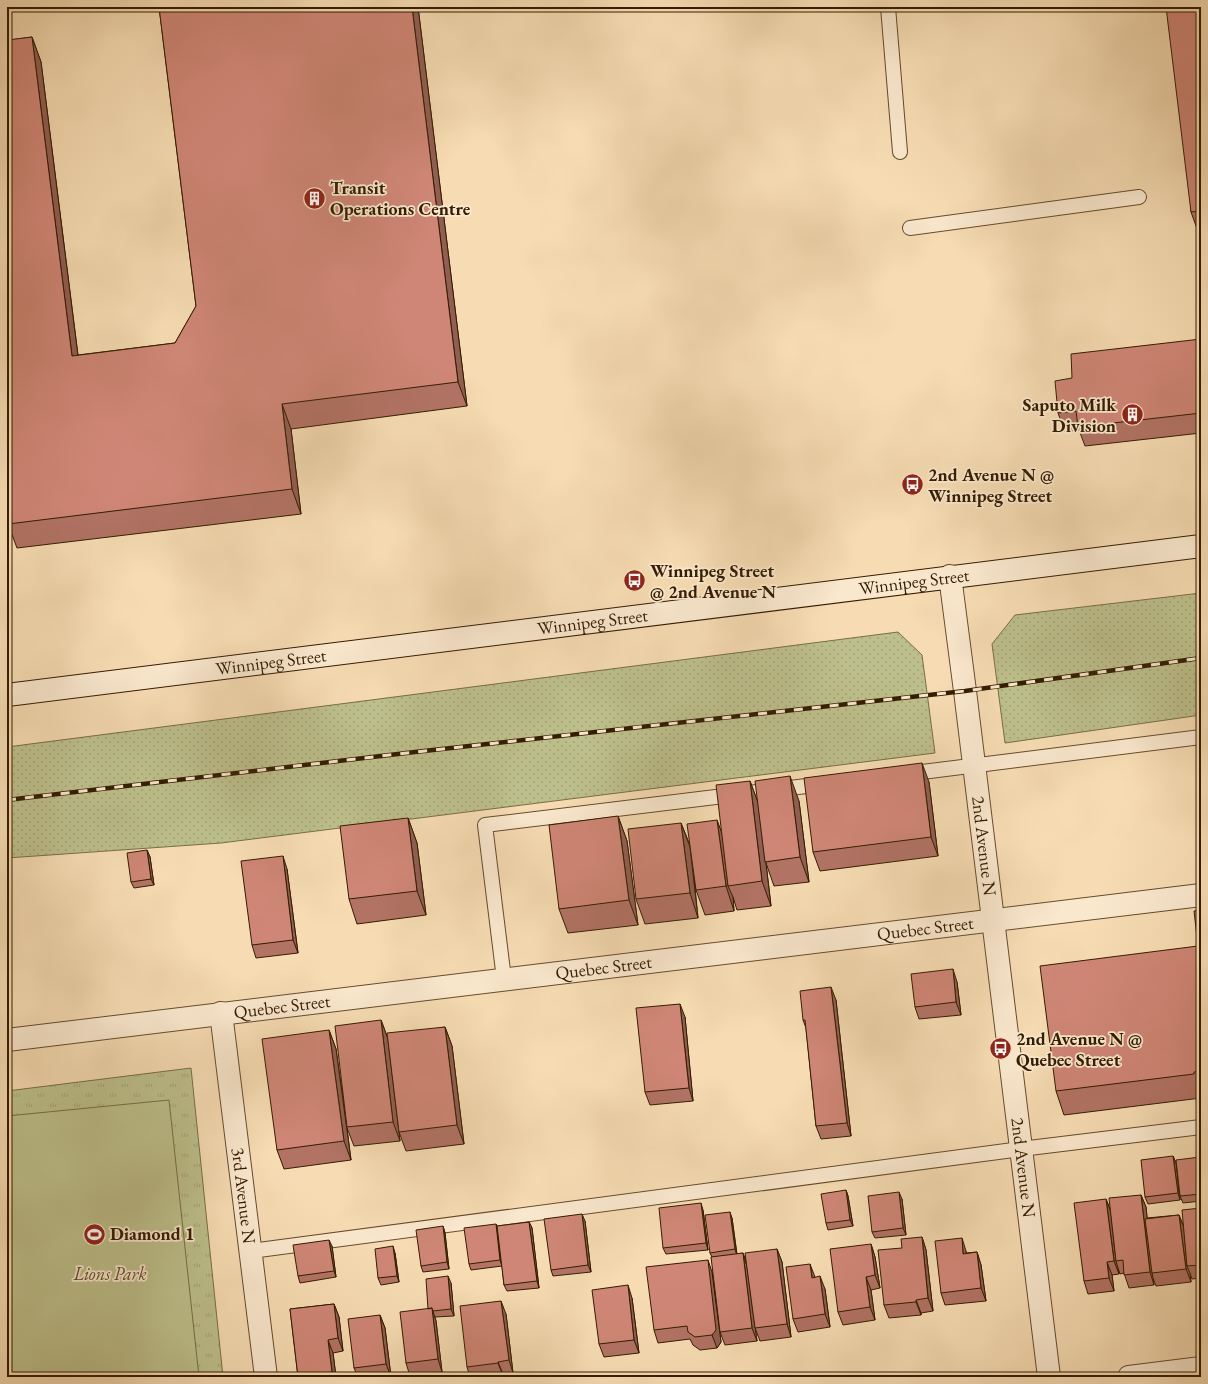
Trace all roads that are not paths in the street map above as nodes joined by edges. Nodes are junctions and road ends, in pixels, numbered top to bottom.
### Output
1 (888, 7) edge
2 (900, 152) dead end
3 (1139, 197) dead end
4 (910, 228) dead end
5 (1201, 546) edge
6 (950, 576) junction
7 (7, 695) edge
8 (1201, 737) edge
9 (975, 766) junction
10 (896, 775) edge
11 (840, 782) edge
12 (1201, 895) edge
13 (993, 920) junction
14 (504, 979) junction
15 (221, 1013) junction
16 (7, 1040) edge
17 (1201, 1127) edge
18 (1021, 1149) junction
19 (251, 1251) junction
20 (1201, 1368) edge
21 (266, 1377) edge
22 (1049, 1377) edge
23 (1129, 1377) edge

1 - 2 lane
3 - 4 lane
5 - 6 street, Winnipeg Street
6 - 7 street, Winnipeg Street
6 - 9 street, 2nd Avenue N
8 - 9 lane
9 - 10 lane
9 - 13 street, 2nd Avenue N
11 - 14 lane
12 - 13 street, Quebec Street
13 - 14 street, Quebec Street
13 - 18 street, 2nd Avenue N
14 - 15 street, Quebec Street
15 - 16 street, Quebec Street
15 - 19 street, 3rd Avenue N
17 - 18 lane
18 - 19 lane
18 - 22 street, 2nd Avenue N
19 - 21 street, 3rd Avenue N
20 - 23 street

